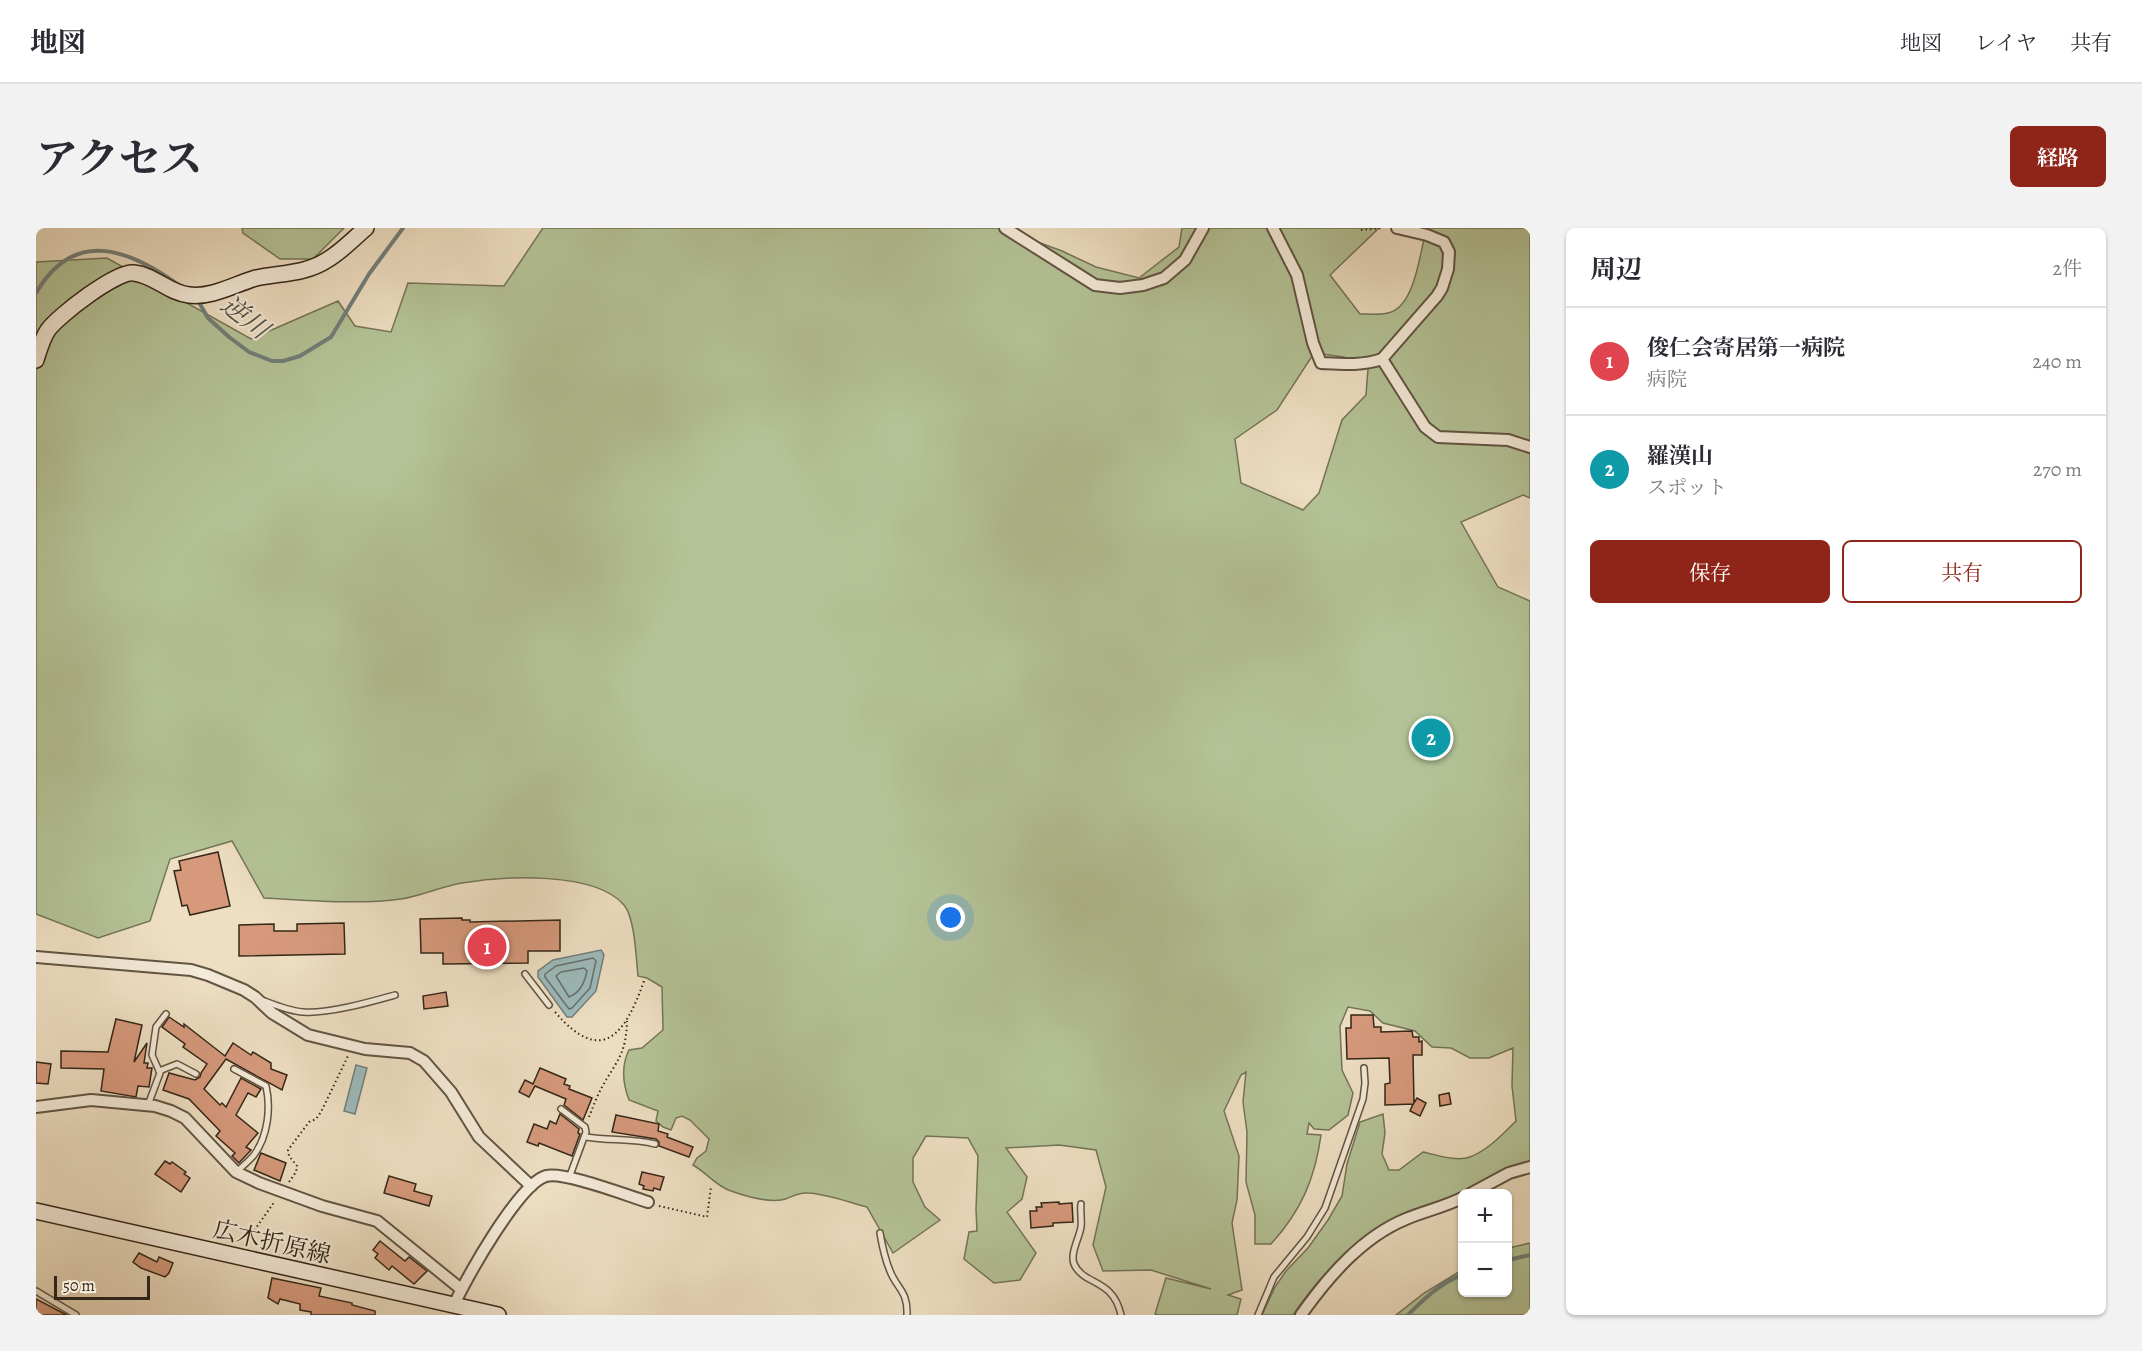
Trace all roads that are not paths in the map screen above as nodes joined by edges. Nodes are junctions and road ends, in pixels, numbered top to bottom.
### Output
1 (366, 228) edge
2 (1005, 228) edge
3 (1203, 228) edge
4 (1273, 228) edge
5 (1397, 228) edge
6 (36, 360) edge
7 (1382, 360) junction
8 (1530, 447) edge
9 (36, 957) edge
10 (525, 974) dead end
11 (395, 995) dead end
12 (255, 998) junction
13 (549, 1005) road end
14 (166, 1014) dead end
15 (1364, 1068) dead end
16 (234, 1069) dead end
17 (159, 1071) junction
18 (196, 1074) dead end
19 (148, 1105) junction
20 (36, 1107) edge
21 (561, 1109) dead end
22 (586, 1137) junction
23 (655, 1144) dead end
24 (1530, 1167) edge
25 (236, 1172) junction
26 (569, 1178) junction
27 (531, 1186) junction
28 (1479, 1189) edge
29 (1458, 1200) edge
30 (648, 1202) road end
31 (1082, 1204) dead end
32 (36, 1211) edge
33 (880, 1233) dead end
34 (461, 1288) junction
35 (36, 1291) edge
36 (454, 1305) junction
37 (76, 1315) edge
38 (498, 1315) edge
39 (907, 1315) edge
40 (1121, 1315) edge
41 (1258, 1315) edge
42 (1301, 1315) edge

1 - 6 main road
2 - 3 street
4 - 7 street
5 - 7 street
7 - 8 street
9 - 12 street
10 - 13 lane
11 - 12 lane
12 - 27 street
14 - 17 lane
15 - 41 lane
16 - 25 lane
17 - 18 lane
17 - 19 lane
19 - 20 street
19 - 25 street
21 - 22 lane
22 - 23 lane
22 - 26 lane
24 - 28 street
25 - 34 street
26 - 27 street
26 - 30 street
27 - 34 street
29 - 42 street
31 - 40 lane
32 - 36 main road, 広木折原線
33 - 39 lane
34 - 36 street
35 - 37 lane
36 - 38 main road, 広木折原線

